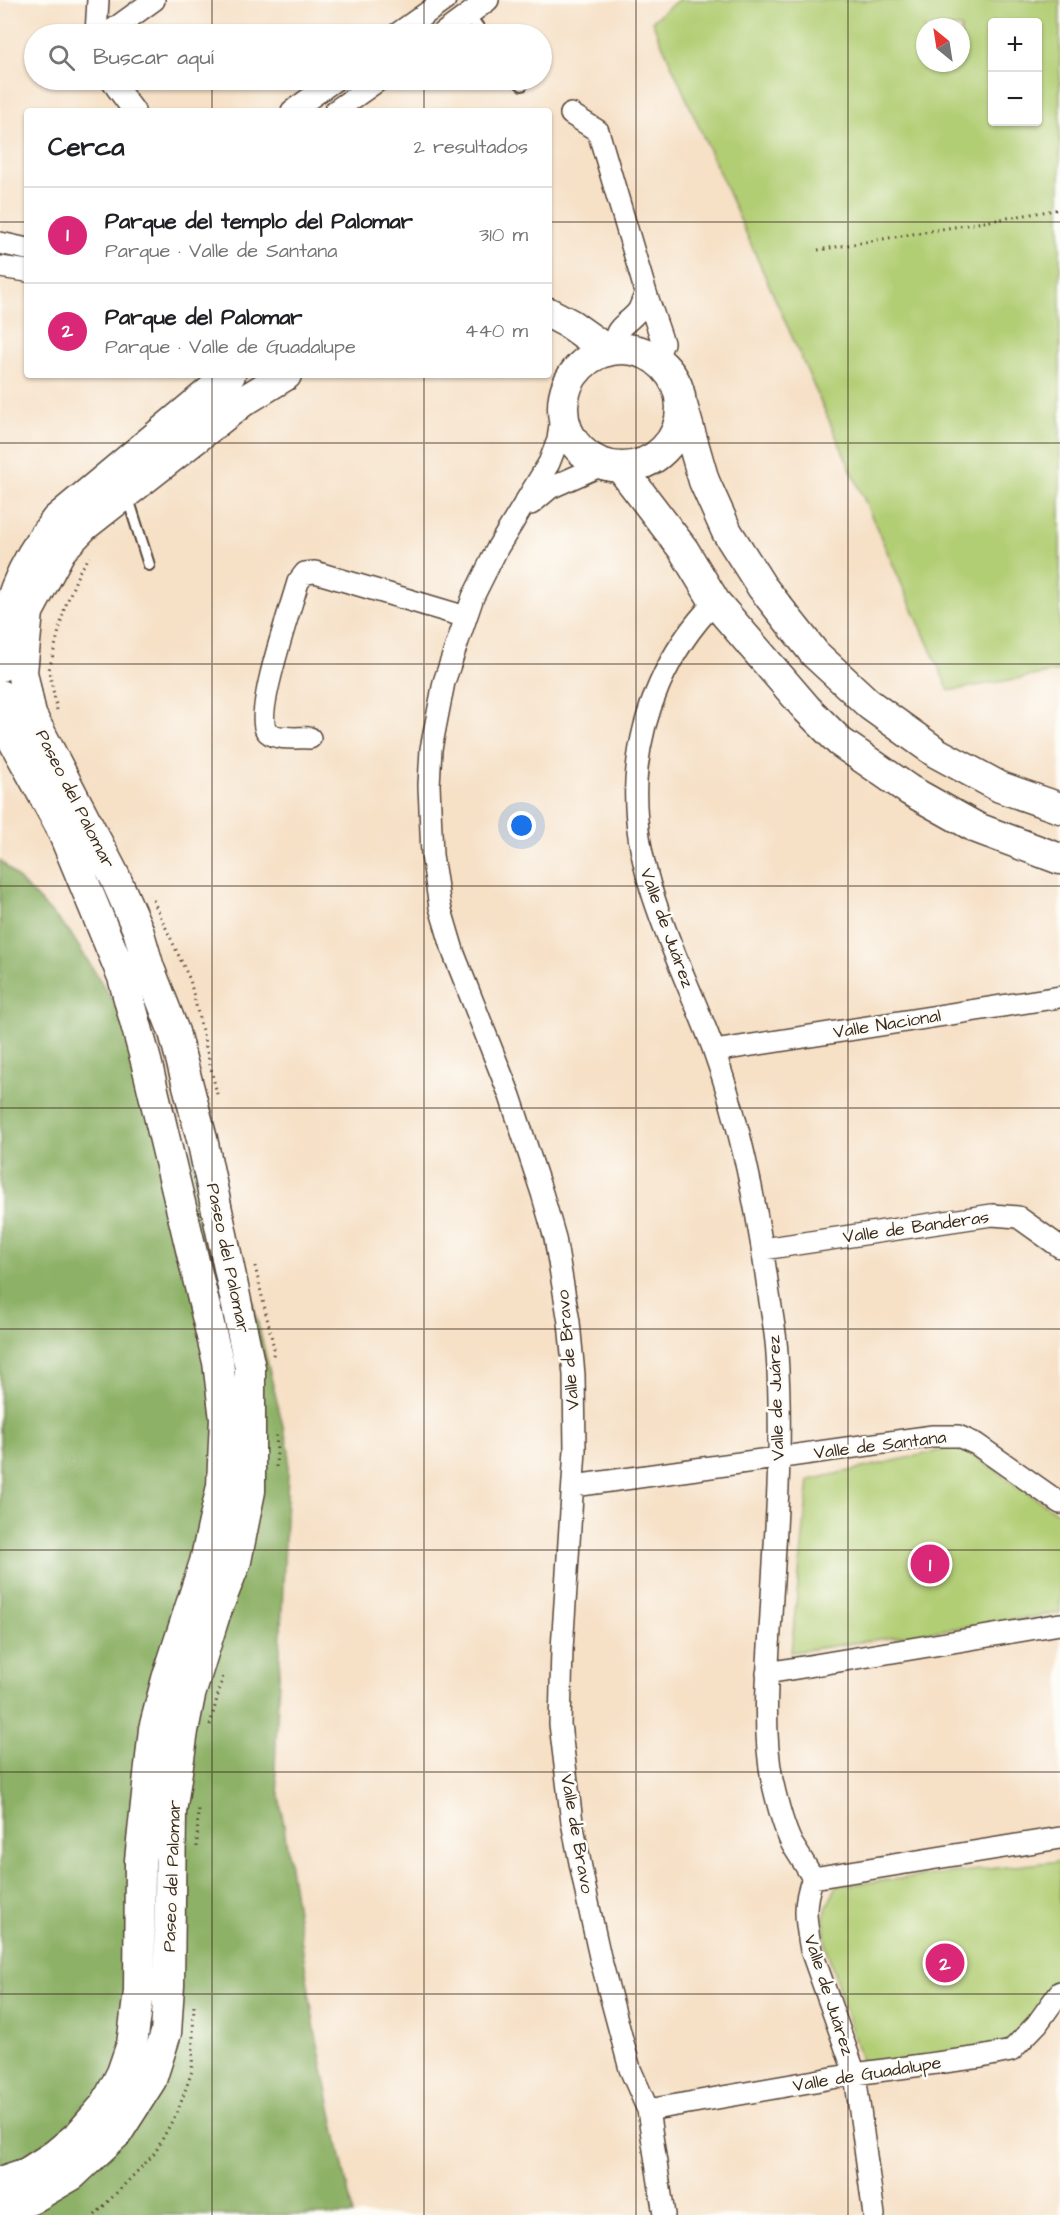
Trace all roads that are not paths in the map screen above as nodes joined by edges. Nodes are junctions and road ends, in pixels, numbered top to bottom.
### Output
1 (98, 0) edge
2 (154, 0) edge
3 (445, 0) edge
4 (488, 0) edge
5 (469, 15) junction
6 (97, 24) edge
7 (121, 24) edge
8 (412, 24) edge
9 (456, 24) edge
10 (476, 24) edge
11 (118, 90) edge
12 (323, 90) edge
13 (365, 90) edge
14 (132, 108) edge
15 (302, 108) edge
16 (339, 108) edge
17 (571, 114) dead end
18 (0, 243) edge
19 (24, 248) edge
20 (0, 267) edge
21 (24, 271) edge
22 (646, 293) junction
23 (552, 315) edge
24 (611, 350) junction
25 (656, 359) junction
26 (227, 378) edge
27 (281, 378) edge
28 (559, 389) edge
29 (682, 405) junction
30 (611, 466) junction
31 (119, 482) junction
32 (521, 512) junction
33 (149, 565) dead end
34 (715, 602) junction
35 (466, 617) junction
36 (0, 666) edge
37 (0, 695) edge
38 (310, 738) dead end
39 (1060, 808) edge
40 (70, 818) junction
41 (1060, 859) edge
42 (1060, 997) edge
43 (714, 1051) junction
44 (202, 1139) junction
45 (167, 1150) junction
46 (1060, 1248) edge
47 (763, 1249) junction
48 (780, 1458) junction
49 (574, 1486) junction
50 (1060, 1503) edge
51 (203, 1610) junction
52 (1060, 1624) edge
53 (767, 1673) junction
54 (1060, 1838) edge
55 (813, 1878) junction
56 (170, 1900) junction
57 (140, 1901) junction
58 (1060, 1992) edge
59 (855, 2074) junction
60 (648, 2110) junction
61 (0, 2182) edge
62 (0, 2208) edge
63 (664, 2215) edge
64 (874, 2215) edge

1 - 6 street
2 - 7 street
3 - 8 street
4 - 5 street
5 - 9 street
5 - 10 lane
11 - 14 street
12 - 15 street
13 - 16 street
17 - 22 street
18 - 19 street
20 - 21 street
22 - 24 street
22 - 25 street
23 - 24 street
24 - 25 street
24 - 28 street
25 - 29 street
26 - 31 street, Paseo del Palomar
27 - 31 street, Paseo del Palomar
28 - 30 street
28 - 32 street, Valle de Bravo
29 - 30 street
29 - 39 street
30 - 32 street, Valle de Bravo
30 - 34 street
31 - 33 lane
31 - 36 street, Paseo del Palomar
31 - 40 street, Paseo del Palomar
32 - 35 street, Valle de Bravo
34 - 41 street
34 - 43 street, Valle de Juárez
35 - 38 street
35 - 49 street, Valle de Bravo
37 - 40 street, Paseo del Palomar
40 - 44 street, Paseo del Palomar
40 - 45 street, Paseo del Palomar
42 - 43 street, Valle Nacional
43 - 47 street, Valle de Juárez
44 - 45 street
44 - 51 street, Paseo del Palomar
45 - 51 street, Paseo del Palomar
46 - 47 street, Valle de Banderas
47 - 48 street, Valle de Juárez
48 - 49 street, Valle de Santana
48 - 50 street, Valle de Santana
48 - 53 street, Valle de Juárez
49 - 60 street, Valle de Bravo
51 - 56 street, Paseo del Palomar
51 - 57 street, Paseo del Palomar
52 - 53 street
53 - 55 street, Valle de Juárez
54 - 55 street
55 - 59 street, Valle de Juárez
56 - 57 street
56 - 62 street, Paseo del Palomar
57 - 61 street, Paseo del Palomar
58 - 59 street, Valle de Guadalupe
59 - 60 street, Valle de Guadalupe
59 - 64 street, Valle de Juárez
60 - 63 street, Valle de Bravo

